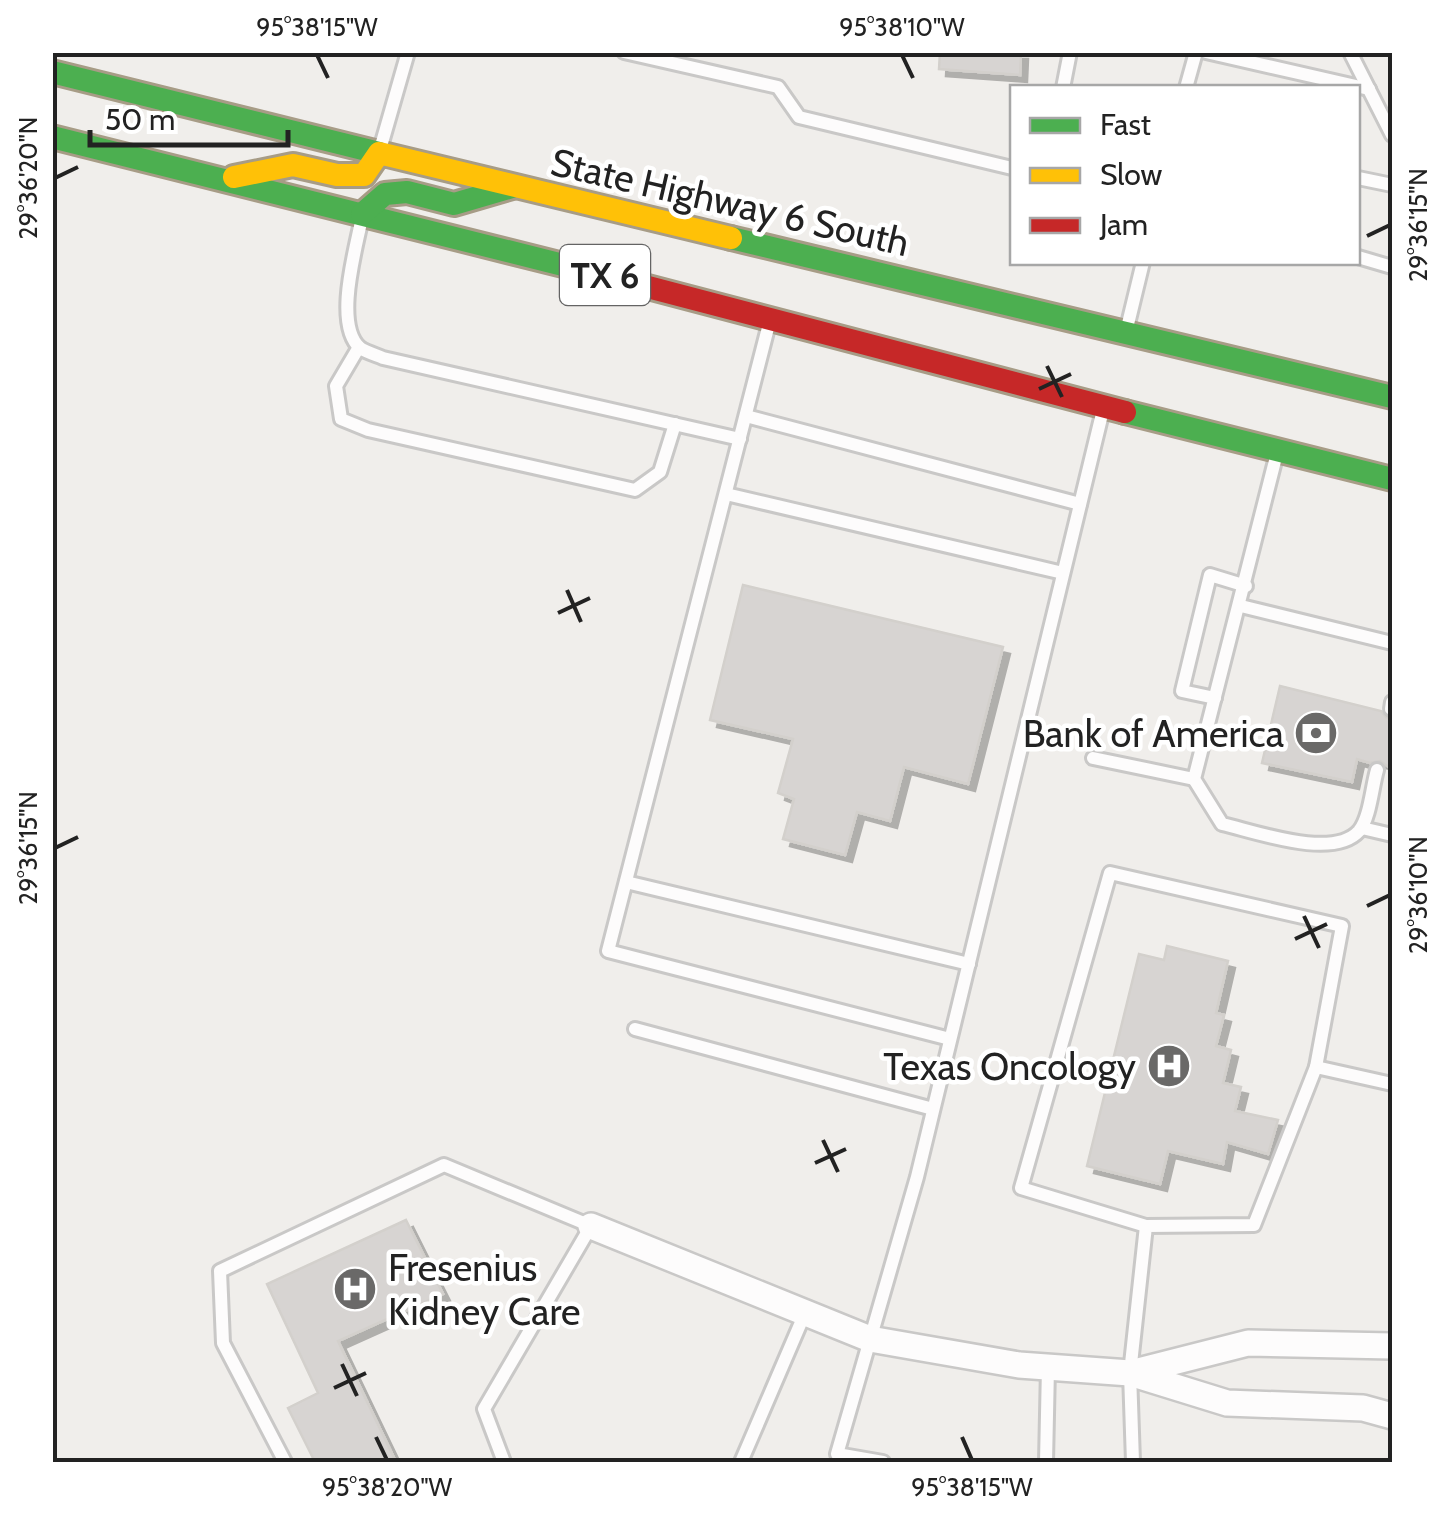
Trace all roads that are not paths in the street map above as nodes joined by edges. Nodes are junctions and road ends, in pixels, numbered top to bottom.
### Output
1 (408, 52) edge
2 (624, 52) edge
3 (1070, 52) edge
4 (1196, 52) edge
5 (1206, 52) edge
6 (1350, 52) edge
7 (1253, 58) edge
8 (52, 72) edge
9 (1064, 85) edge
10 (1187, 85) edge
11 (1354, 85) edge
12 (1360, 87) edge
13 (1369, 89) junction
14 (1392, 135) edge
15 (52, 138) edge
16 (379, 153) junction
17 (1010, 168) edge
18 (1360, 178) edge
19 (220, 179) junction
20 (1392, 185) edge
21 (513, 186) junction
22 (362, 214) junction
23 (1360, 258) edge
24 (1141, 265) edge
25 (1392, 267) edge
26 (771, 318) junction
27 (1126, 330) junction
28 (360, 348) junction
29 (1392, 396) edge
30 (1104, 406) junction
31 (746, 416) junction
32 (675, 424) junction
33 (740, 438) junction
34 (1278, 450) junction
35 (1392, 478) edge
36 (726, 494) junction
37 (1080, 504) junction
38 (1063, 573) junction
39 (1246, 586) junction
40 (1240, 606) junction
41 (1392, 643) edge
42 (1214, 698) junction
43 (1093, 758) dead end
44 (1376, 770) dead end
45 (1194, 779) junction
46 (1362, 828) junction
47 (1392, 835) edge
48 (626, 882) junction
49 (968, 964) junction
50 (635, 1030) dead end
51 (950, 1039) junction
52 (1316, 1068) junction
53 (1392, 1084) edge
54 (934, 1109) junction
55 (590, 1226) junction
56 (1146, 1226) junction
57 (805, 1313) junction
58 (870, 1339) junction
59 (1392, 1346) edge
60 (1048, 1368) junction
61 (1130, 1374) junction
62 (1392, 1416) edge
63 (835, 1458) edge
64 (285, 1462) edge
65 (504, 1462) edge
66 (741, 1462) edge
67 (884, 1462) edge
68 (1046, 1462) edge
69 (1133, 1462) edge

1 - 16 lane
2 - 17 lane
3 - 9 lane
4 - 10 lane
5 - 7 lane
6 - 13 lane
7 - 11 lane
8 - 16 main road, State Highway 6 South / TX 6
12 - 13 lane
13 - 14 lane
15 - 19 main road, TX 6
16 - 19 main road
16 - 21 main road, State Highway 6 South / TX 6
18 - 20 lane
19 - 22 main road, TX 6
21 - 22 main road
21 - 27 main road, State Highway 6 South / TX 6
22 - 26 main road, TX 6
22 - 28 lane
23 - 25 lane
24 - 27 lane
26 - 30 main road, TX 6
26 - 31 lane
27 - 29 main road, State Highway 6 South / TX 6
28 - 32 lane
28 - 32 lane
30 - 34 main road, TX 6
30 - 37 lane
31 - 33 lane
31 - 37 lane
32 - 33 lane
33 - 36 lane
34 - 35 main road, TX 6
34 - 39 lane
36 - 38 lane
36 - 48 lane
37 - 38 lane
38 - 49 lane
39 - 40 lane
39 - 42 lane
40 - 41 lane
40 - 42 lane
42 - 45 lane
43 - 45 lane
44 - 46 lane
45 - 46 lane
46 - 47 lane
48 - 49 lane
48 - 51 lane
49 - 51 lane
50 - 54 lane
51 - 54 lane
52 - 53 lane
52 - 56 lane
52 - 56 lane
54 - 58 lane
55 - 57 street
55 - 64 lane
55 - 65 lane
56 - 61 lane
57 - 58 street
57 - 66 lane
58 - 60 street
58 - 63 lane
59 - 61 street
60 - 61 street
60 - 68 lane
61 - 62 street
61 - 69 lane
63 - 67 lane

